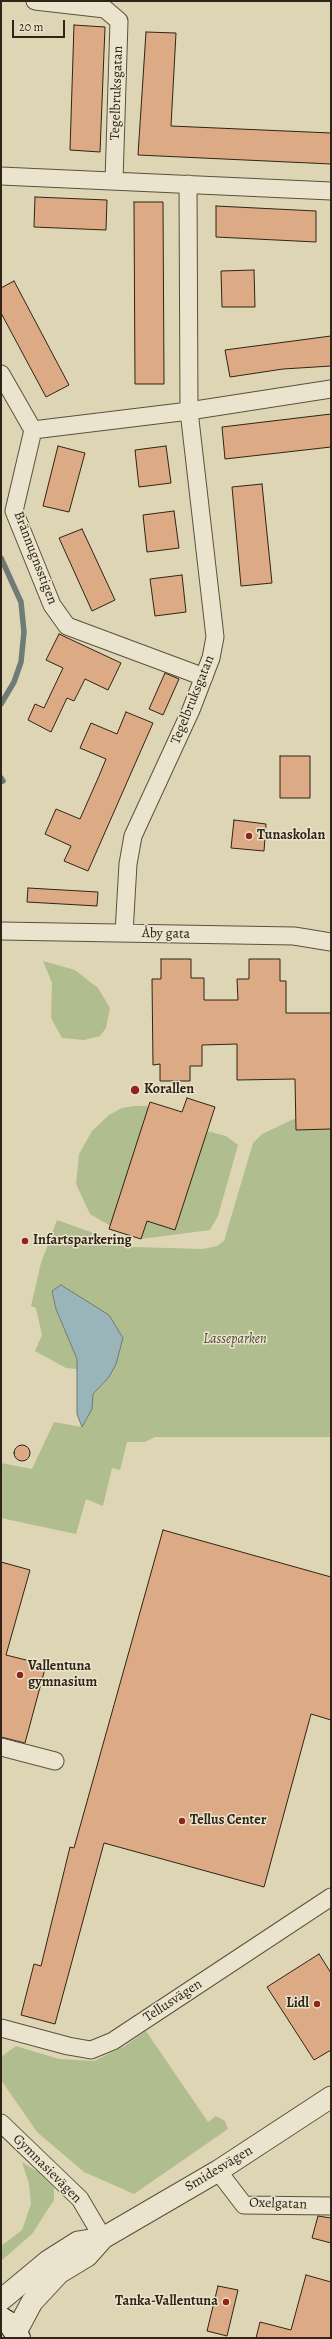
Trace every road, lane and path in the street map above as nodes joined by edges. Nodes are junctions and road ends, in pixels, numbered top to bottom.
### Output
1 (34, 1) edge
2 (1, 176) edge
3 (114, 181) junction
4 (188, 184) junction
5 (331, 191) edge
6 (1, 374) edge
7 (331, 390) edge
8 (189, 411) junction
9 (33, 430) junction
10 (204, 677) junction
11 (1, 931) edge
12 (124, 933) junction
13 (331, 942) edge
14 (1, 1747) edge
15 (55, 1761) dead end
16 (331, 1897) edge
17 (1, 2028) edge
18 (331, 2097) edge
19 (1, 2123) edge
20 (218, 2171) junction
21 (331, 2206) edge
22 (103, 2238) junction
23 (1, 2300) edge
24 (12, 2329) edge

1 - 3 street, Tegelbruksgatan
2 - 3 street
3 - 4 street
4 - 5 street
4 - 8 street, Tegelbruksgatan
6 - 9 street
7 - 8 street
8 - 9 street
8 - 10 street, Tegelbruksgatan
9 - 10 street, Brännugnsstigen
10 - 12 street, Tegelbruksgatan
11 - 12 street, Åby gata
12 - 13 street, Åby gata
14 - 15 street
16 - 17 street, Tellusvägen
18 - 20 street, Smidesvägen
19 - 22 street, Gymnasievägen
20 - 21 street, Oxelgatan
20 - 22 street, Smidesvägen
22 - 23 street, Smidesvägen
22 - 24 street, Smidesvägen

